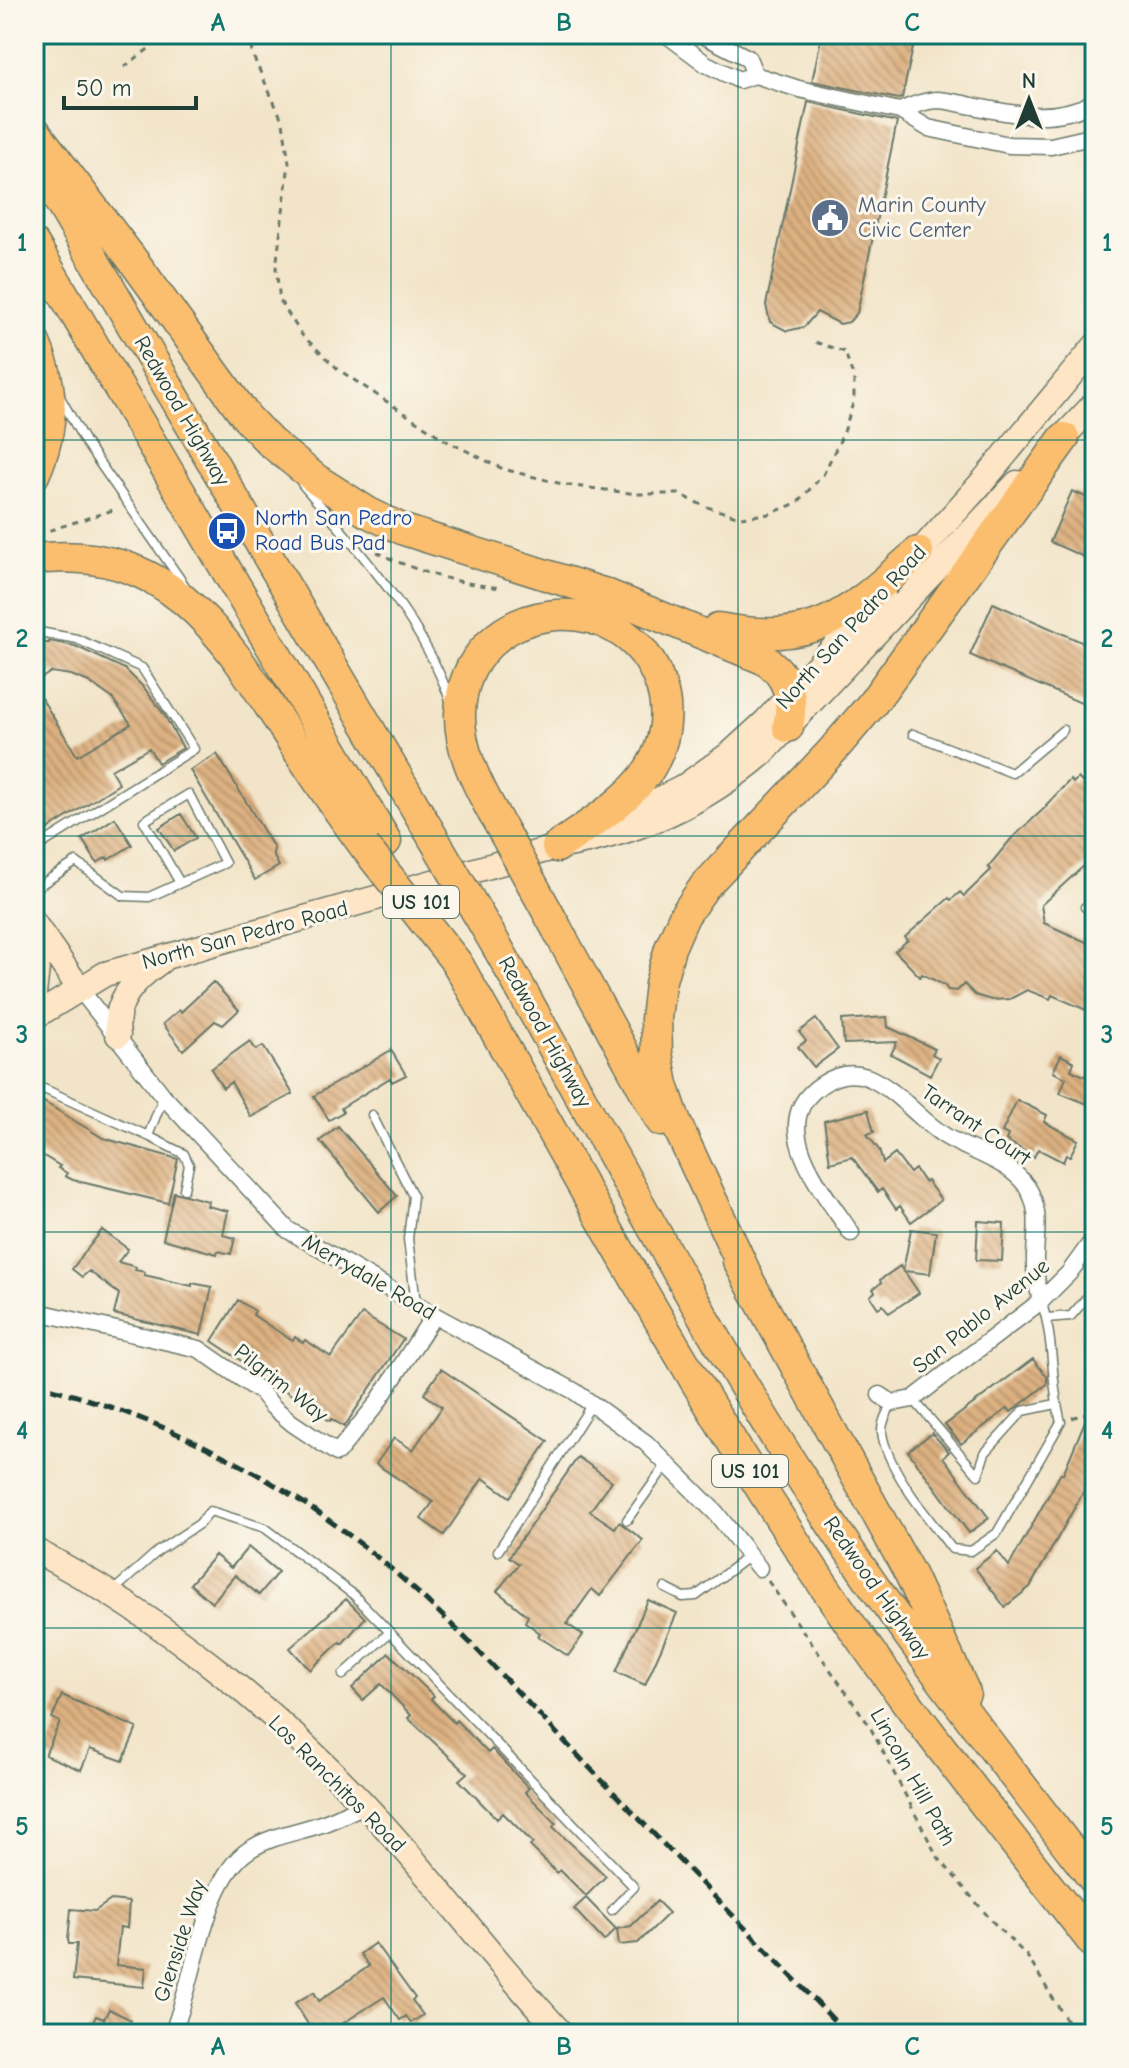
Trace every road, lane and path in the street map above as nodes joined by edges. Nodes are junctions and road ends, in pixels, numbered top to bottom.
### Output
1 (169, 34) edge
2 (248, 34) edge
3 (666, 34) edge
4 (701, 34) edge
5 (124, 67) dead end
6 (755, 75) junction
7 (1095, 102) edge
8 (900, 111) junction
9 (34, 130) edge
10 (1095, 136) edge
11 (34, 158) edge
12 (34, 244) edge
13 (812, 341) dead end
14 (36, 345) edge
15 (1095, 346) edge
16 (1095, 403) edge
17 (247, 418) junction
18 (1064, 438) junction
19 (34, 475) edge
20 (113, 510) dead end
21 (34, 535) edge
22 (918, 552) junction
23 (34, 559) edge
24 (606, 594) junction
25 (34, 631) edge
26 (229, 646) junction
27 (790, 695) junction
28 (788, 727) junction
29 (1063, 730) dead end
30 (913, 734) dead end
31 (468, 757) junction
32 (375, 844) junction
33 (557, 847) junction
34 (34, 849) edge
35 (180, 883) junction
36 (34, 889) edge
37 (1085, 907) dead end
38 (1095, 915) edge
39 (34, 924) edge
40 (170, 955) junction
41 (79, 988) junction
42 (34, 994) edge
43 (34, 1017) edge
44 (118, 1035) junction
45 (44, 1089) dead end
46 (164, 1097) junction
47 (372, 1115) dead end
48 (148, 1136) junction
49 (184, 1189) dead end
50 (851, 1233) dead end
51 (1095, 1237) edge
52 (748, 1278) junction
53 (1095, 1288) edge
54 (1041, 1301) junction
55 (416, 1303) junction
56 (34, 1311) edge
57 (434, 1315) junction
58 (1047, 1318) junction
59 (886, 1399) joint
60 (913, 1399) junction
61 (592, 1404) junction
62 (1056, 1404) junction
63 (1095, 1414) edge
64 (1061, 1422) junction
65 (667, 1464) junction
66 (627, 1520) dead end
67 (34, 1550) edge
68 (498, 1551) dead end
69 (754, 1562) junction
70 (665, 1588) dead end
71 (109, 1594) junction
72 (390, 1632) junction
73 (343, 1675) dead end
74 (987, 1742) junction
75 (364, 1805) junction
76 (1095, 1881) edge
77 (612, 1910) dead end
78 (1095, 1945) edge
79 (172, 2034) edge
80 (562, 2034) edge
81 (1075, 2034) edge

1 - 5 path
2 - 13 path
3 - 6 street
4 - 6 street
6 - 8 street
7 - 8 street
8 - 10 street
9 - 17 highway
11 - 74 highway, Redwood Highway / US 101, bridge
12 - 32 highway, Redwood Highway
14 - 19 highway
14 - 26 lane
15 - 22 main road, North San Pedro Road
16 - 18 main road, North San Pedro Road
17 - 24 highway
17 - 31 lane
18 - 28 main road, North San Pedro Road
18 - 52 highway
20 - 21 path
22 - 24 highway
22 - 27 main road, North San Pedro Road
23 - 26 highway
24 - 27 highway
25 - 34 lane
26 - 32 highway
27 - 28 highway
27 - 33 main road, North San Pedro Road
28 - 33 main road, North San Pedro Road
29 - 30 lane
31 - 33 highway
31 - 52 highway, bridge
32 - 78 highway, Redwood Highway / US 101, bridge
33 - 40 main road, North San Pedro Road
35 - 35 lane
35 - 36 lane
37 - 38 lane
39 - 41 main road, Merrydale Road
39 - 42 main road
40 - 41 main road, North San Pedro Road
40 - 44 main road
41 - 43 main road, North San Pedro Road
41 - 44 street, Merrydale Road
44 - 46 street, Merrydale Road
45 - 48 lane
46 - 48 lane
46 - 55 street, Merrydale Road
47 - 55 lane
48 - 49 lane
50 - 54 street, Tarrant Court
51 - 54 street, San Pablo Avenue
52 - 74 highway
53 - 58 lane
54 - 58 lane
54 - 60 street, San Pablo Avenue
55 - 57 street, Merrydale Road
56 - 57 street, Pilgrim Way
57 - 61 street, Merrydale Road
58 - 62 lane
59 - 60 street, San Pablo Avenue
59 - 64 lane
60 - 62 lane
61 - 65 street, Merrydale Road
61 - 68 lane
62 - 64 lane
63 - 64 path
65 - 66 lane
65 - 69 street, Merrydale Road
67 - 71 main road, Los Ranchitos Road
69 - 70 lane
69 - 81 path, Lincoln Hill Path
71 - 72 lane
71 - 75 main road, Los Ranchitos Road
72 - 73 lane
72 - 77 lane
74 - 76 highway, Redwood Highway / US 101
75 - 79 street, Glenside Way
75 - 80 main road, Los Ranchitos Road

